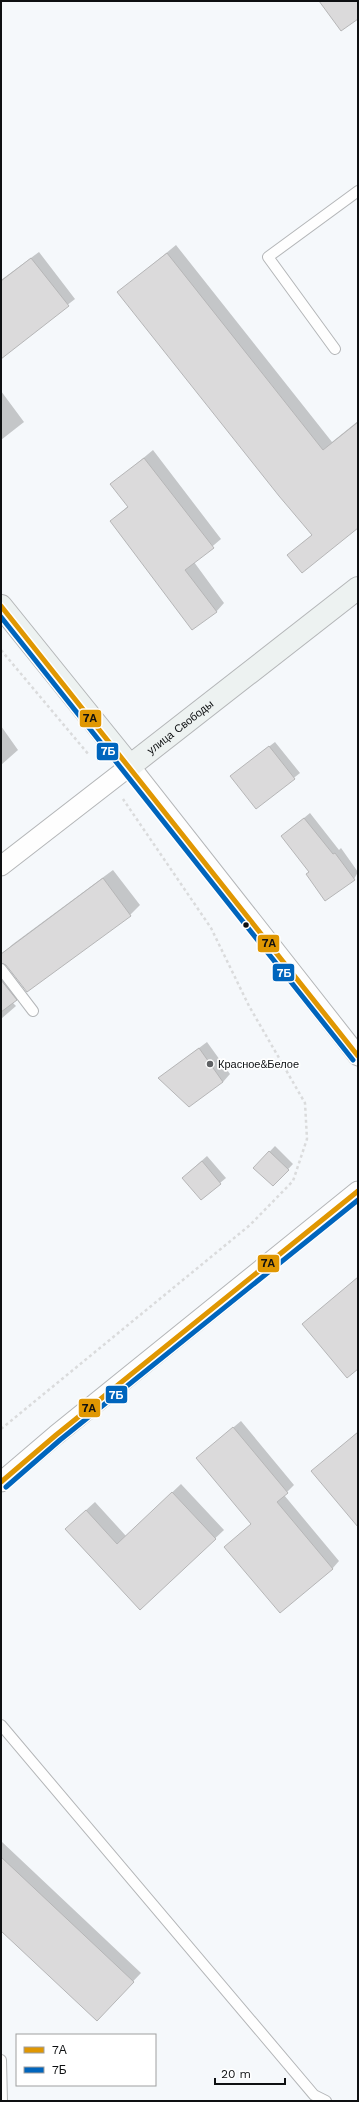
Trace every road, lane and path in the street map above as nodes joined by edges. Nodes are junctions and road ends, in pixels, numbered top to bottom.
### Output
1 (358, 191) edge
2 (335, 349) dead end
3 (358, 588) edge
4 (3, 613) edge
5 (1, 650) edge
6 (130, 766) junction
7 (111, 781) junction
8 (1, 866) edge
9 (1, 968) edge
10 (33, 1011) dead end
11 (358, 1056) edge
12 (358, 1191) edge
13 (1, 1429) edge
14 (1, 1482) edge
15 (1, 1725) edge
16 (1, 2060) edge
17 (2, 2101) edge
18 (326, 2101) edge

1 - 2 lane
3 - 6 street, улица Свободы
4 - 6 street
5 - 7 path
6 - 7 street, улица Свободы
6 - 11 street
7 - 8 street, улица Свободы
7 - 13 path
9 - 10 lane
12 - 14 street
15 - 18 lane
16 - 17 lane

